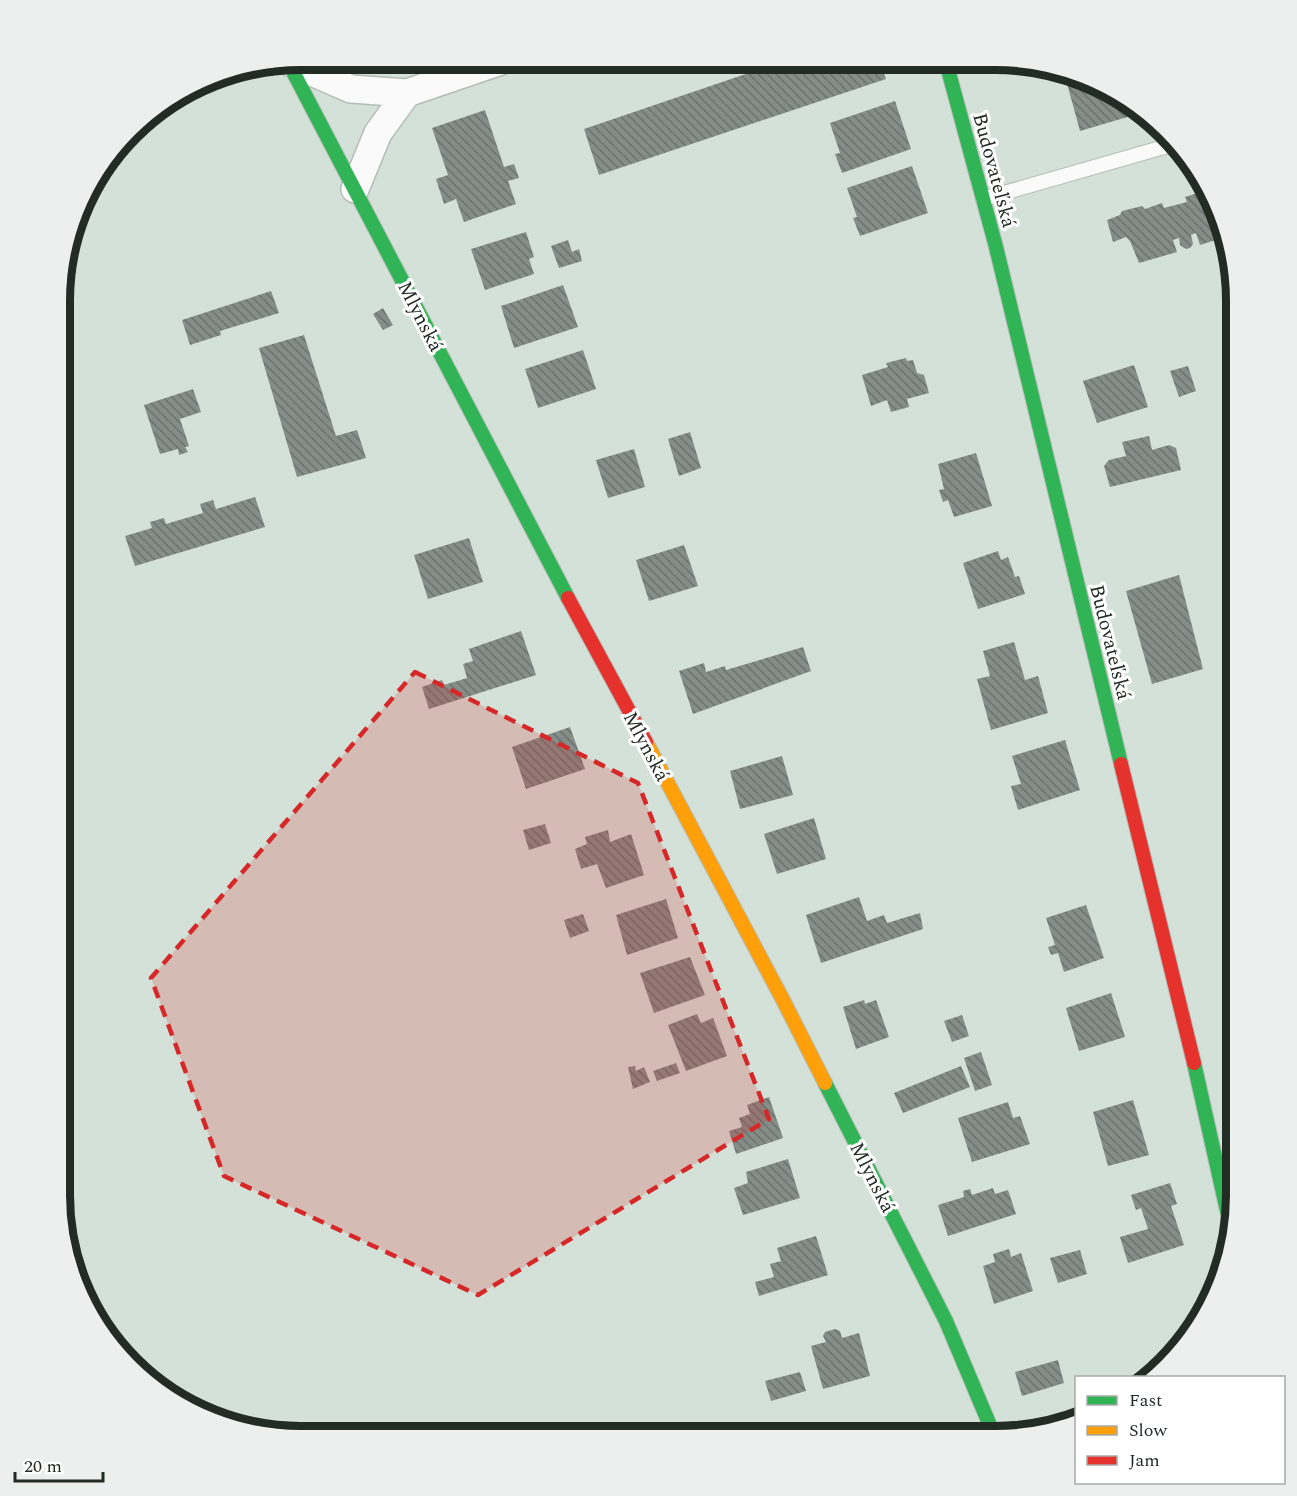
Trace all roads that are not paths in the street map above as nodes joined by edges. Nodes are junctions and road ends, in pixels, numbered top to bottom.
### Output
1 (307, 70) edge
2 (475, 70) edge
3 (948, 70) edge
4 (294, 71) edge
5 (407, 93) junction
6 (1167, 146) edge
7 (356, 189) junction
8 (983, 199) junction
9 (1226, 1205) edge
10 (991, 1426) edge

1 - 5 street
2 - 5 street
3 - 8 street, Budovateľská
4 - 7 street, Mlynská
5 - 7 street
6 - 8 lane
7 - 10 street, Mlynská
8 - 9 street, Budovateľská

